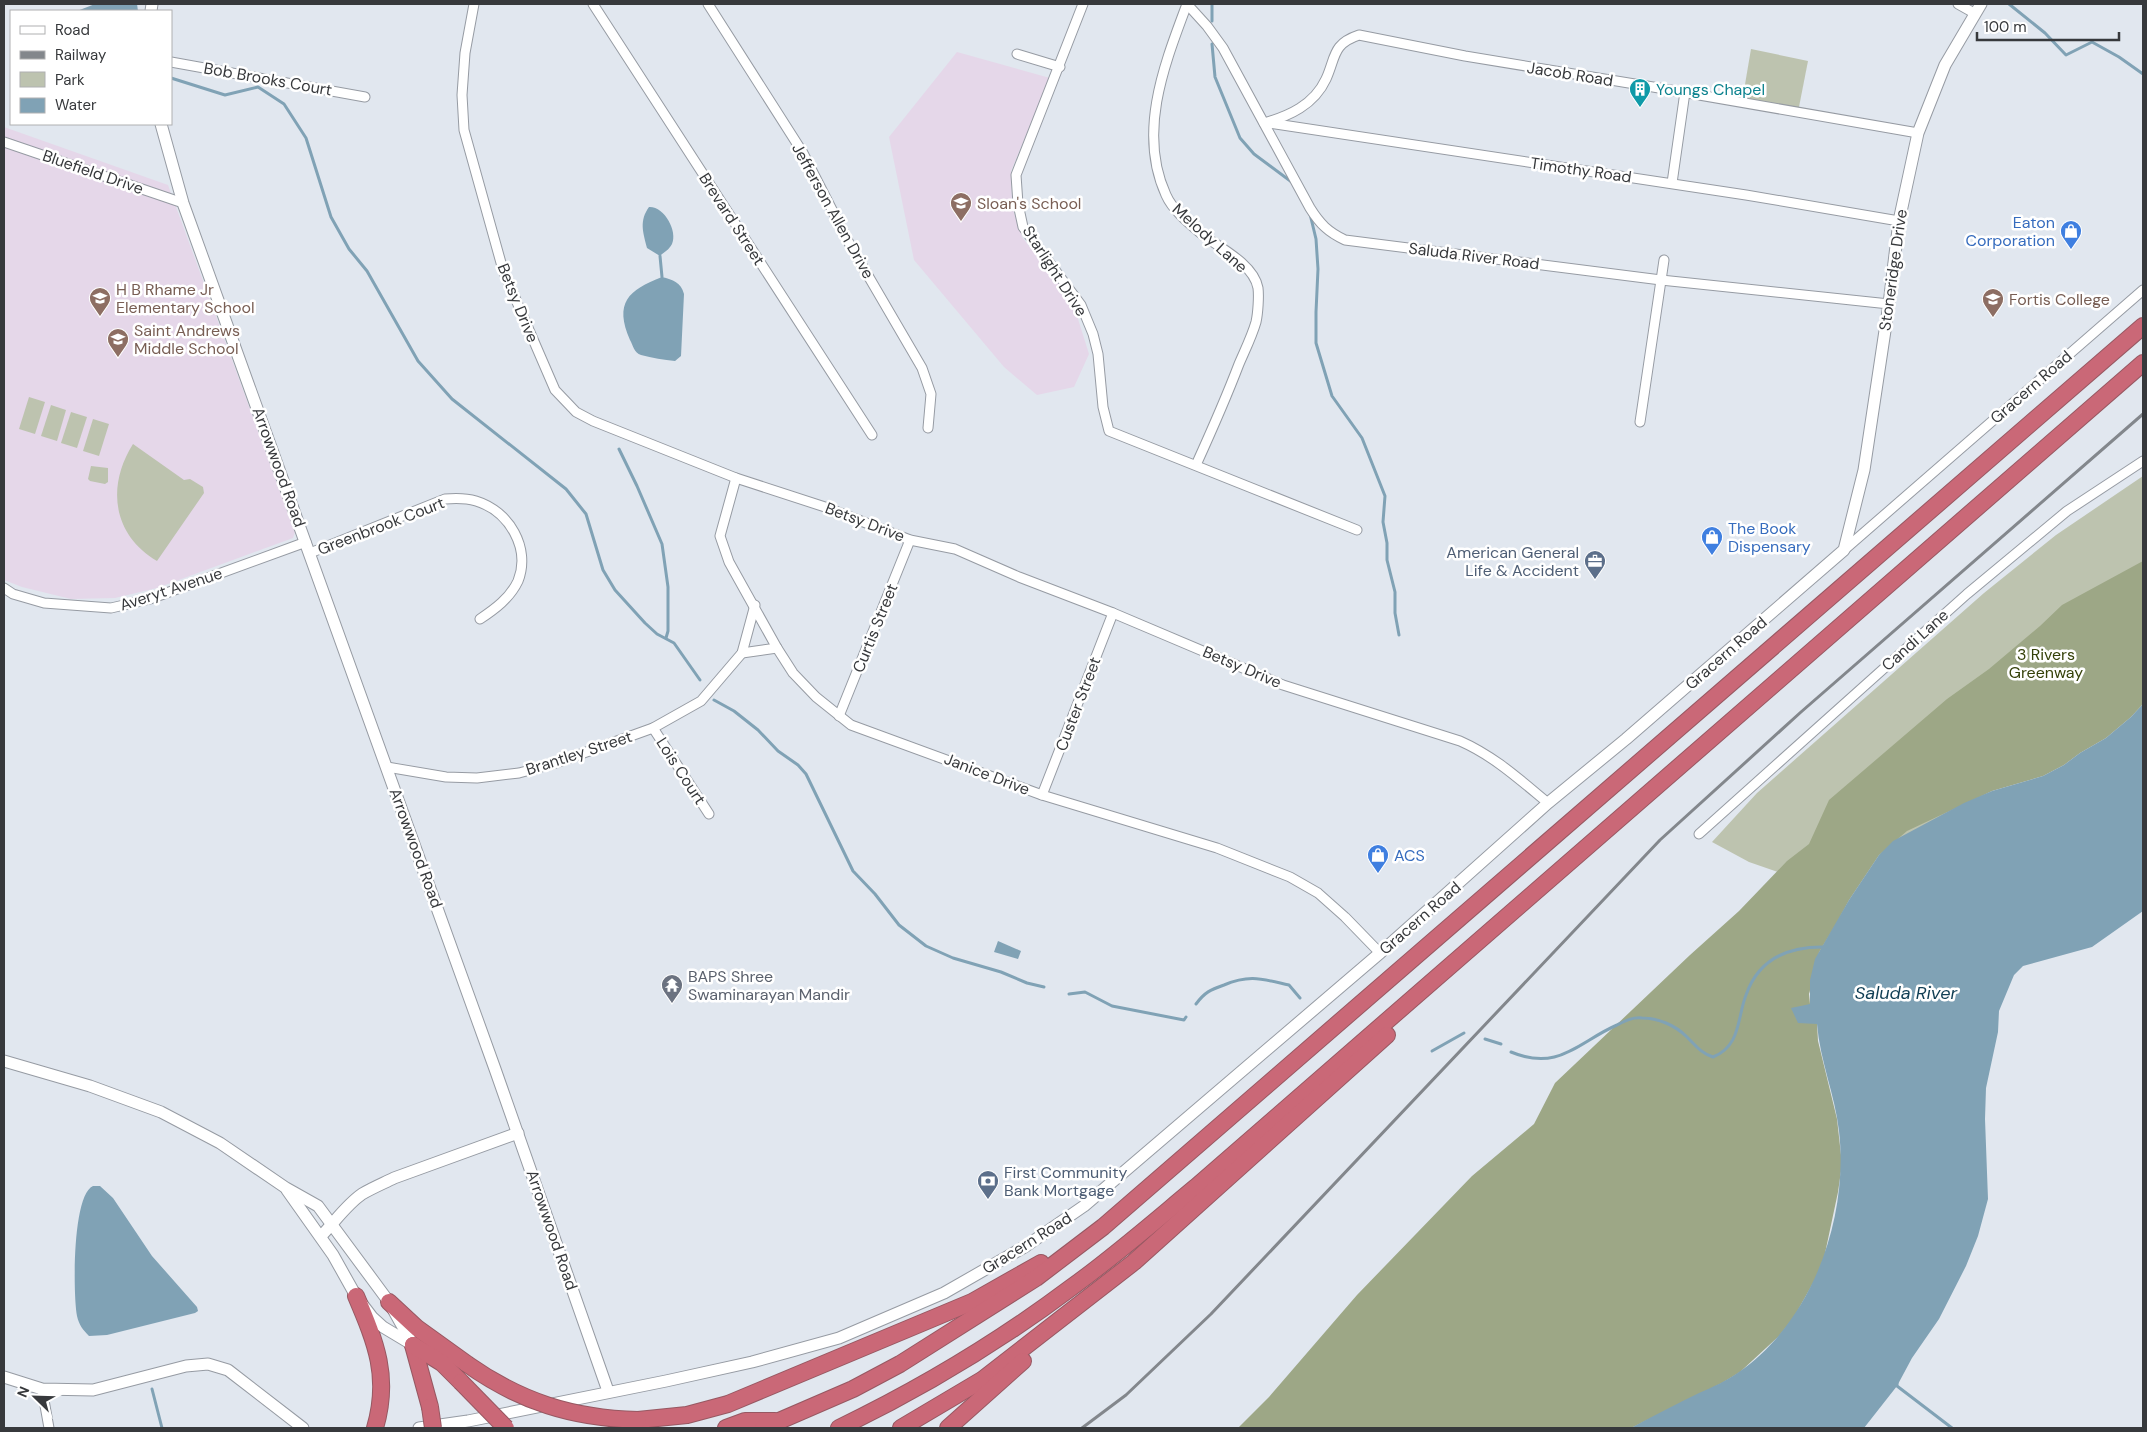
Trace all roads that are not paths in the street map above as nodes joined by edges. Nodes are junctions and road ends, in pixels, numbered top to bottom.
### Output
1 (474, 4) edge
2 (593, 4) edge
3 (708, 4) edge
4 (1083, 4) edge
5 (1187, 4) edge
6 (1958, 4) edge
7 (1978, 8) edge
8 (1017, 54) dead end
9 (172, 62) edge
10 (1060, 67) junction
11 (1685, 92) junction
12 (365, 97) dead end
13 (1264, 122) junction
14 (161, 125) edge
15 (1918, 133) junction
16 (4, 142) edge
17 (1672, 183) junction
18 (183, 203) junction
19 (1899, 221) junction
20 (1664, 260) dead end
21 (1660, 280) junction
22 (2143, 290) edge
23 (1889, 304) junction
24 (2143, 326) edge
25 (2143, 363) edge
26 (1640, 422) dead end
27 (928, 428) dead end
28 (872, 435) dead end
29 (2143, 461) edge
30 (1196, 466) junction
31 (736, 478) junction
32 (1357, 530) dead end
33 (910, 540) junction
34 (308, 548) junction
35 (1844, 550) junction
36 (4, 588) edge
37 (755, 605) junction
38 (1114, 613) junction
39 (480, 619) dead end
40 (777, 648) junction
41 (742, 653) junction
42 (839, 716) junction
43 (653, 728) junction
44 (387, 767) junction
45 (1042, 795) junction
46 (1548, 803) junction
47 (709, 814) dead end
48 (1699, 834) dead end
49 (1568, 863) junction
50 (1380, 953) junction
51 (4, 1061) edge
52 (518, 1133) junction
53 (286, 1188) junction
54 (332, 1224) junction
55 (1104, 1227) junction
56 (321, 1236) junction
57 (1134, 1262) junction
58 (356, 1296) junction
59 (389, 1302) junction
60 (413, 1345) junction
61 (4, 1377) edge
62 (42, 1389) junction
63 (608, 1391) junction
64 (779, 1420) junction
65 (376, 1422) edge
66 (49, 1428) edge
67 (303, 1428) edge
68 (420, 1428) edge
69 (433, 1428) edge
70 (506, 1428) edge
71 (726, 1428) edge
72 (763, 1428) edge
73 (839, 1428) edge
74 (901, 1428) edge
75 (948, 1428) edge

1 - 31 street, Betsy Drive
2 - 28 street, Brevard Street
3 - 27 street, Jefferson Allen Drive
4 - 10 street, Starlight Drive
5 - 13 street, Saluda River Road
5 - 30 street, Melody Lane
6 - 7 street
7 - 15 street, Stoneridge Drive
8 - 10 street
9 - 12 street, Bob Brooks Court
10 - 30 street, Starlight Drive
11 - 13 street, Jacob Road
11 - 15 street, Jacob Road
11 - 17 street
13 - 17 street, Timothy Road
13 - 21 street, Saluda River Road
14 - 18 street, Arrowwood Road
15 - 19 street, Stoneridge Drive
16 - 18 street, Bluefield Drive
17 - 19 street, Timothy Road
18 - 34 street, Arrowwood Road
19 - 23 street, Stoneridge Drive
20 - 21 street
21 - 23 street, Saluda River Road
21 - 26 street
22 - 35 street, Gracern Road
23 - 35 street, Stoneridge Drive
24 - 55 highway
25 - 49 highway
29 - 48 street, Candi Lane
30 - 32 street, Starlight Drive
31 - 33 street, Betsy Drive
31 - 37 street, Janice Drive
33 - 38 street, Betsy Drive
33 - 42 street, Curtis Street
34 - 36 street, Averyt Avenue
34 - 39 street, Greenbrook Court
34 - 44 street, Arrowwood Road
35 - 46 street, Gracern Road
37 - 40 street, Janice Drive
37 - 41 street, Brantley Street
38 - 45 street, Custer Street
38 - 46 street, Betsy Drive
40 - 41 street
40 - 42 street, Janice Drive
41 - 43 street, Brantley Street
42 - 45 street, Janice Drive
43 - 44 street, Brantley Street
43 - 47 street, Lois Court
44 - 52 street, Arrowwood Road
45 - 50 street, Janice Drive
46 - 50 street, Gracern Road
49 - 57 highway
49 - 73 highway
50 - 63 street, Gracern Road
51 - 53 street
52 - 54 street
52 - 63 street, Arrowwood Road
53 - 54 street
53 - 56 street
54 - 56 street
54 - 59 street
55 - 59 highway, bridge
55 - 64 highway
56 - 58 street
57 - 74 highway
57 - 75 highway
58 - 60 street
58 - 65 highway
59 - 60 street
60 - 69 highway, bridge
60 - 70 highway, bridge
61 - 62 street
62 - 66 street
62 - 67 street
63 - 68 street
64 - 71 highway
64 - 72 highway

